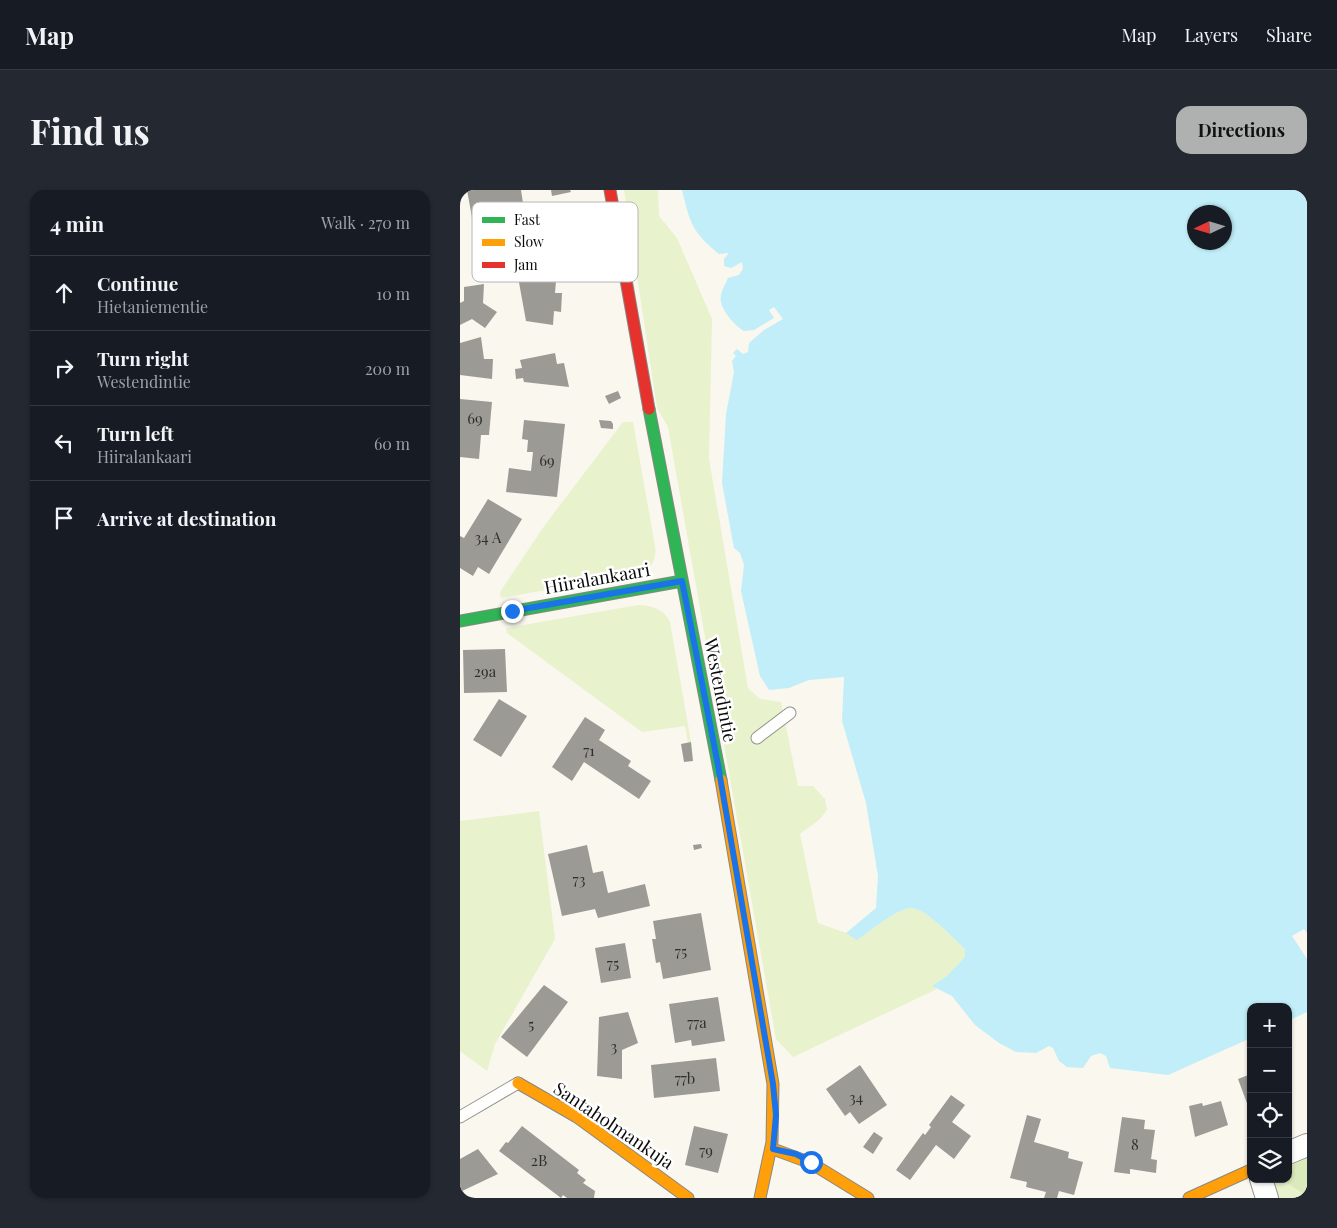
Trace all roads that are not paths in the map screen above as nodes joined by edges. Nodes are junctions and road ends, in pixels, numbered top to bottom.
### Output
1 (626, 282) edge
2 (682, 581) junction
3 (460, 621) edge
4 (790, 713) dead end
5 (758, 738) dead end
6 (518, 1083) joint
7 (460, 1117) edge
8 (1307, 1144) edge
9 (773, 1149) junction
10 (1292, 1151) edge
11 (1247, 1172) edge
12 (1262, 1183) edge
13 (688, 1198) edge
14 (760, 1198) edge
15 (868, 1198) edge
16 (1189, 1198) edge
17 (1267, 1198) edge

1 - 2 street, Westendintie
2 - 3 street, Hiiralankaari
2 - 9 street, Westendintie
4 - 5 lane
6 - 7 lane
6 - 13 street, Santaholmankuja
8 - 10 street
9 - 14 street, Westendintie
9 - 15 street
11 - 16 street
12 - 17 street

